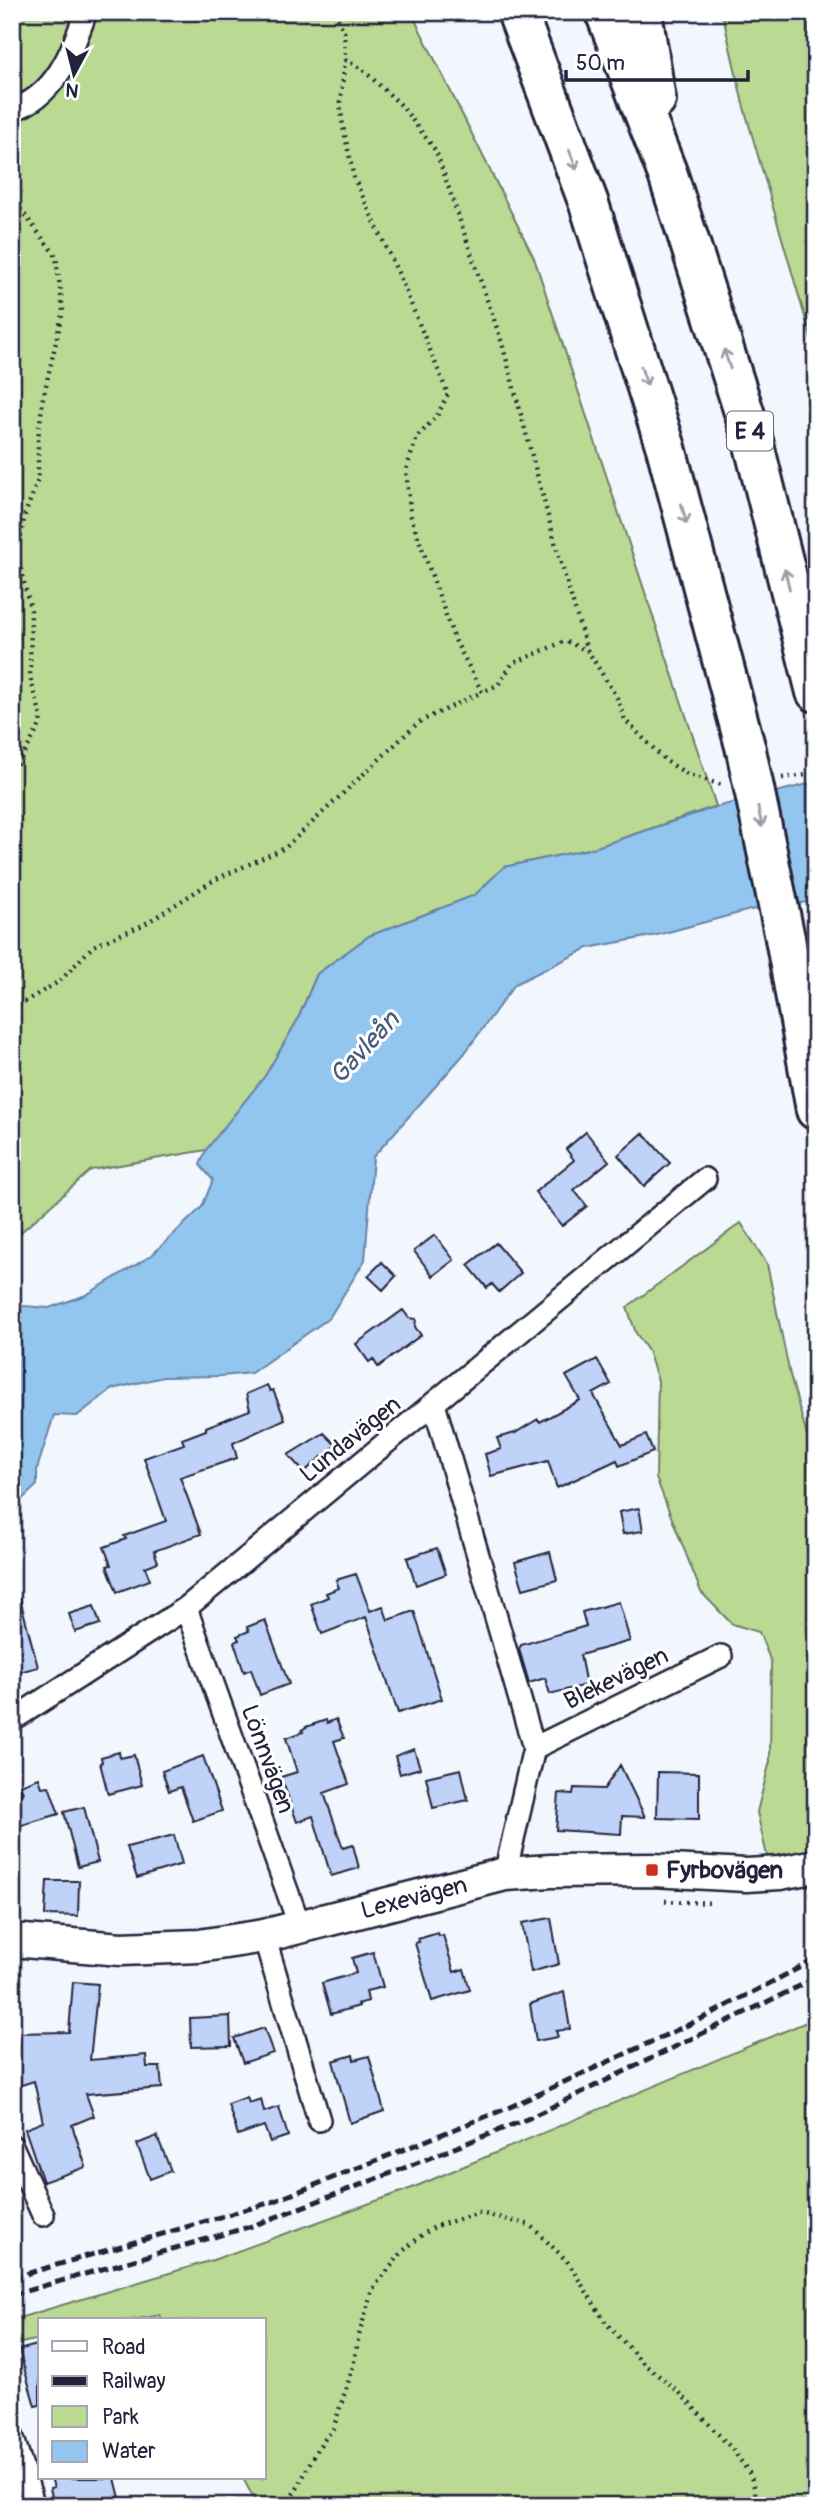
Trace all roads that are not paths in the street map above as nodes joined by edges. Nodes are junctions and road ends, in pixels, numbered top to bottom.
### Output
1 (86, 12) edge
2 (504, 12) edge
3 (517, 12) edge
4 (605, 12) edge
5 (642, 12) edge
6 (549, 96) junction
7 (12, 110) edge
8 (668, 175) junction
9 (816, 692) edge
10 (816, 1110) edge
11 (705, 1179) dead end
12 (434, 1404) junction
13 (186, 1608) junction
14 (721, 1656) dead end
15 (12, 1720) edge
16 (534, 1748) junction
17 (816, 1866) edge
18 (505, 1874) junction
19 (300, 1927) junction
20 (264, 1936) junction
21 (12, 1940) edge
22 (319, 2120) dead end
23 (12, 2146) edge
24 (43, 2216) dead end
25 (12, 2435) edge
26 (33, 2506) edge

1 - 7 street
2 - 6 highway
3 - 6 highway
4 - 8 highway, E 4
5 - 8 highway
6 -> 10 highway, bridge
9 -> 8 highway, E 4
11 - 12 street, Lundavägen
12 - 13 street, Lundavägen
12 - 16 street
13 - 15 street, Lundavägen
13 - 19 street, Lönnvägen
14 - 16 street, Blekevägen
16 - 18 street
17 - 18 street, Lexevägen
18 - 19 street, Lexevägen
19 - 20 street, Lexevägen
20 - 21 street, Lexevägen
20 - 22 street
23 - 24 street
25 - 26 street

